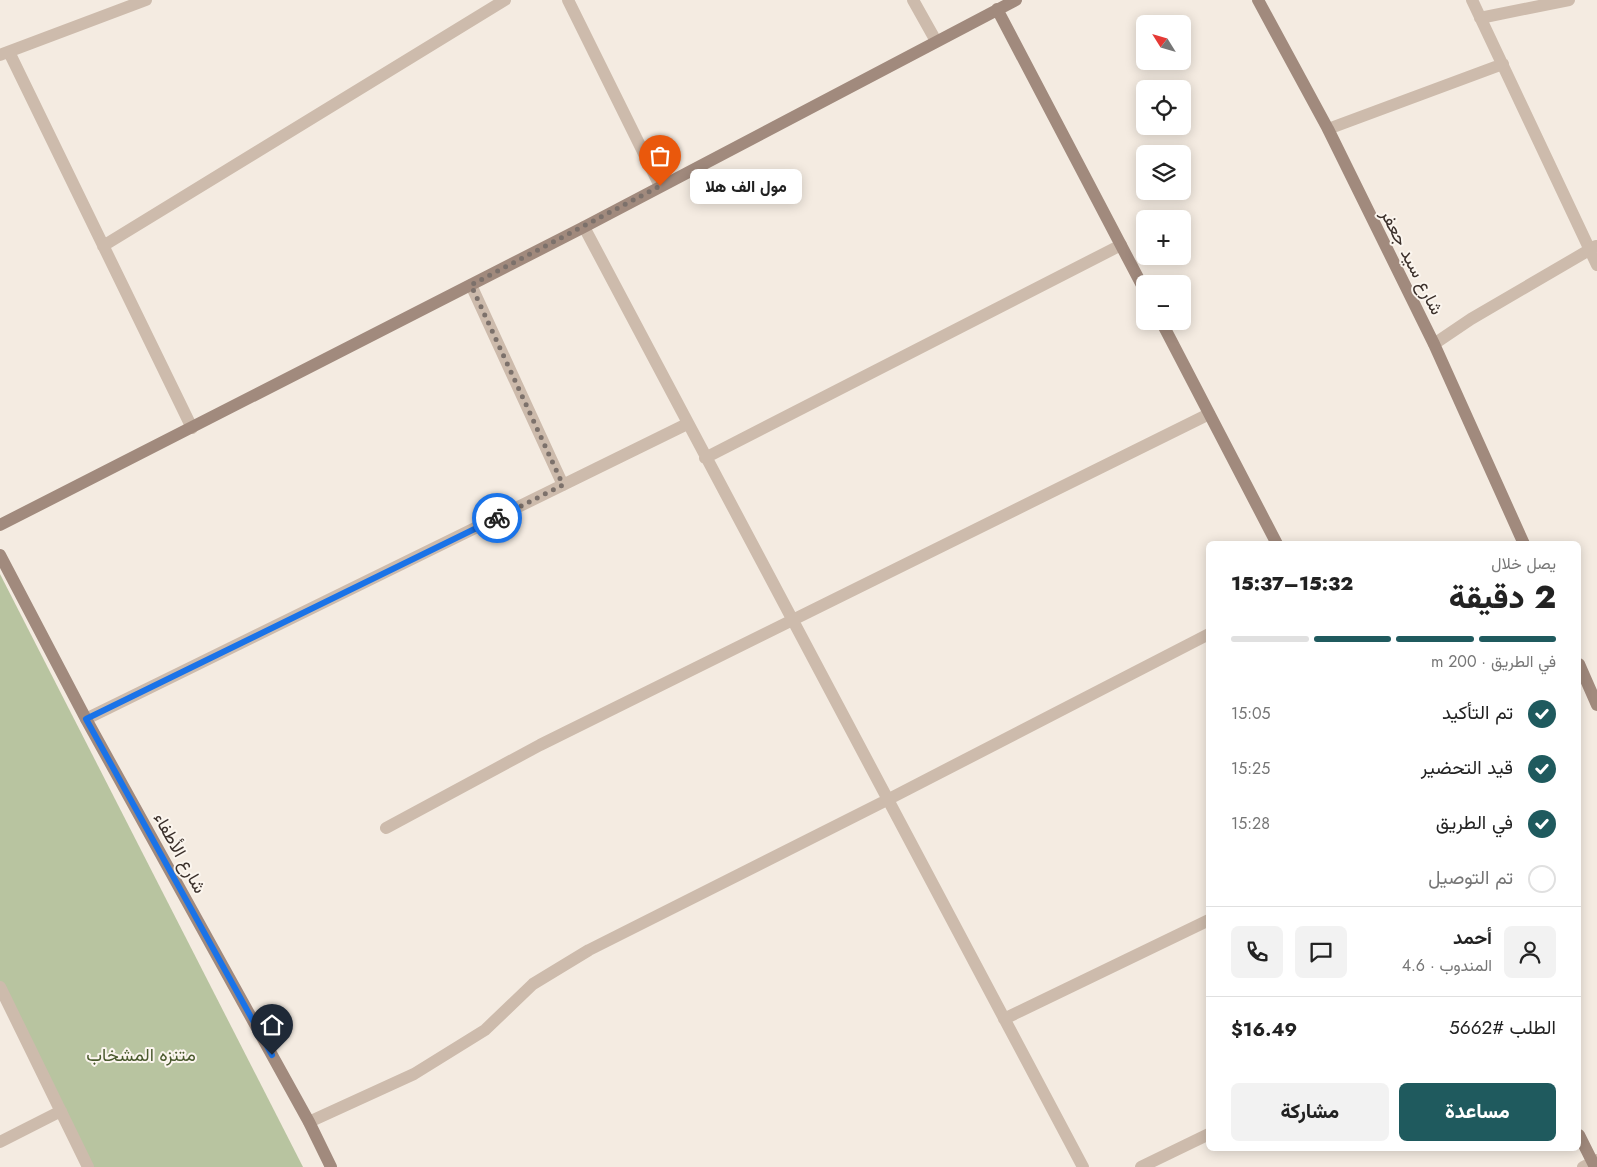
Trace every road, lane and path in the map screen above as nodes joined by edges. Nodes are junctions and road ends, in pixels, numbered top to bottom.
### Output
1 (146, 0) edge
2 (505, 0) edge
3 (568, 0) edge
4 (913, 0) edge
5 (1016, 0) edge
6 (1258, 0) edge
7 (1472, 0) edge
8 (1569, 0) edge
9 (998, 9) junction
10 (1480, 18) junction
11 (936, 41) junction
12 (5, 53) edge
13 (1503, 64) junction
14 (1328, 128) junction
15 (660, 186) junction
16 (584, 227) junction
17 (1121, 244) junction
18 (103, 246) junction
19 (1593, 247) edge
20 (1597, 265) edge
21 (1137, 275) edge
22 (471, 285) junction
23 (1166, 330) edge
24 (1434, 344) junction
25 (1209, 414) junction
26 (687, 424) junction
27 (192, 428) junction
28 (705, 458) junction
29 (563, 485) junction
30 (0, 525) edge
31 (1275, 541) edge
32 (1523, 541) edge
33 (0, 555) edge
34 (792, 622) junction
35 (1206, 636) edge
36 (1581, 668) edge
37 (1595, 697) edge
38 (86, 719) junction
39 (887, 800) junction
40 (386, 828) dead end
41 (1206, 921) edge
42 (0, 987) edge
43 (1004, 1019) junction
44 (61, 1111) junction
45 (309, 1122) junction
46 (1206, 1135) edge
47 (1581, 1139) edge
48 (0, 1142) edge
49 (1592, 1164) edge
50 (88, 1167) edge
51 (331, 1167) edge
52 (1083, 1167) edge
53 (1141, 1167) edge

1 - 12 street
2 - 18 street
3 - 15 street
4 - 11 street
5 - 9 street
6 - 14 street, شارع سيد جعفر
7 - 10 street
8 - 10 street
9 - 11 street
9 - 17 street
10 - 13 street
11 - 15 street
12 - 18 street
13 - 14 street
13 - 19 street
14 - 24 street, شارع سيد جعفر
15 - 16 street
16 - 22 street
16 - 26 street
17 - 21 street
17 - 28 street
18 - 27 street
19 - 20 street
19 - 24 street
22 - 27 street
22 - 29 street
23 - 25 street
24 - 32 street, شارع سيد جعفر
25 - 31 street
25 - 34 street
26 - 28 street
26 - 29 street
27 - 30 street
28 - 34 street
29 - 38 street
33 - 38 street, شارع الأطفاء
34 - 39 street
34 - 40 street
35 - 39 street
36 - 37 street
38 - 45 street, شارع الأطفاء
39 - 43 street
39 - 45 street
41 - 43 street
42 - 44 street
43 - 52 street
44 - 48 street
44 - 50 street
45 - 51 street, شارع الأطفاء
46 - 53 street
47 - 49 street

